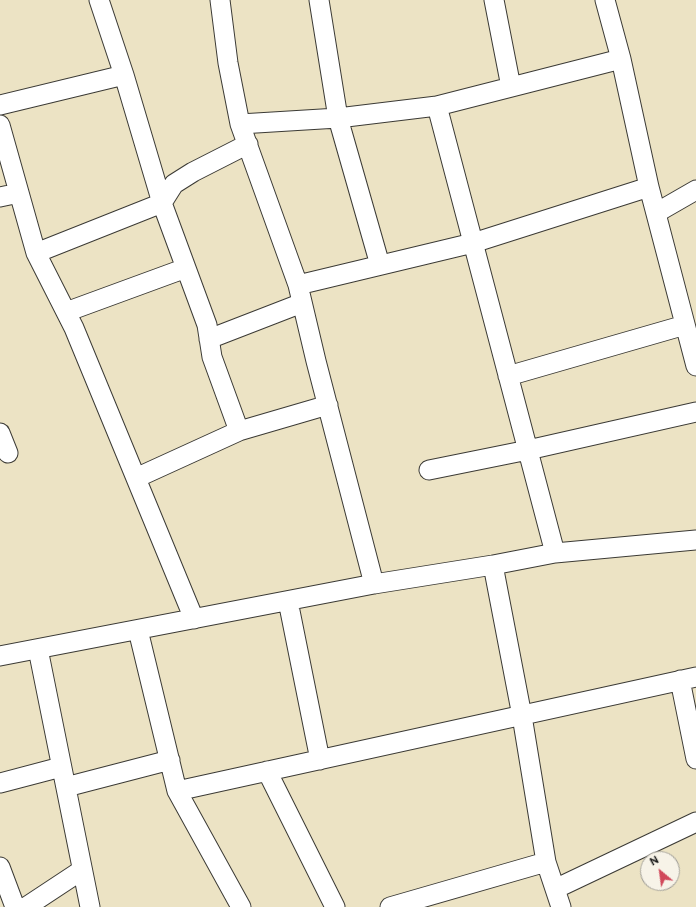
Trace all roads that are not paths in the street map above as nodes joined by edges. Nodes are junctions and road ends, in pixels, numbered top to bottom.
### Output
1 (99, 0) edge
2 (220, 0) edge
3 (319, 0) edge
4 (494, 0) edge
5 (605, 0) edge
6 (621, 59) junction
7 (124, 75) junction
8 (511, 87) junction
9 (0, 105) edge
10 (437, 106) junction
11 (338, 118) junction
12 (240, 124) junction
13 (0, 125) edge
14 (248, 144) junction
15 (649, 187) junction
16 (696, 190) edge
17 (20, 193) junction
18 (0, 197) edge
19 (162, 203) junction
20 (656, 213) junction
21 (473, 243) junction
22 (36, 253) junction
23 (380, 265) junction
24 (186, 268) junction
25 (298, 285) junction
26 (302, 303) junction
27 (66, 312) junction
28 (685, 325) junction
29 (209, 339) junction
30 (696, 366) edge
31 (508, 376) junction
32 (328, 406) junction
33 (696, 412) edge
34 (239, 431) junction
35 (0, 434) edge
36 (528, 450) junction
37 (8, 453) dead end
38 (429, 470) dead end
39 (136, 478) junction
40 (696, 540) edge
41 (555, 553) junction
42 (493, 565) junction
43 (374, 584) junction
44 (288, 601) junction
45 (194, 619) junction
46 (138, 630) junction
47 (38, 649) junction
48 (0, 656) edge
49 (688, 679) edge
50 (522, 716) junction
51 (696, 759) edge
52 (170, 760) junction
53 (320, 760) junction
54 (61, 767) junction
55 (267, 771) junction
56 (0, 783) edge
57 (66, 787) junction
58 (177, 791) junction
59 (696, 822) edge
60 (546, 862) junction
61 (0, 867) edge
62 (82, 870) junction
63 (555, 889) junction
64 (15, 907) edge
65 (26, 907) edge
66 (90, 907) edge
67 (241, 907) edge
68 (334, 907) edge
69 (390, 907) edge
70 (561, 907) edge

1 - 7 street
2 - 12 street
3 - 11 street
4 - 8 street
5 - 6 street
6 - 8 street
6 - 15 street
7 - 9 street
7 - 19 street
8 - 10 street
10 - 11 street
10 - 21 street
11 - 12 street
11 - 23 street
12 - 14 street
13 - 17 street
14 - 19 street
14 - 25 street
15 - 20 street
15 - 21 street
16 - 20 street
17 - 18 street
17 - 22 street
19 - 22 street
19 - 24 street
20 - 28 street
21 - 23 street
21 - 31 street
22 - 27 street
23 - 25 street
24 - 27 street
24 - 29 street
25 - 26 street
26 - 29 street
26 - 32 street
27 - 39 street
28 - 30 street
28 - 31 street
29 - 34 street
31 - 36 street
32 - 34 street
32 - 43 street
33 - 36 street
34 - 39 street
35 - 37 street
36 - 38 street
36 - 41 street
39 - 45 street
40 - 41 street
41 - 42 street
42 - 43 street
42 - 50 street
43 - 44 street
44 - 45 street
44 - 53 street
45 - 46 street
46 - 47 street
46 - 52 street
47 - 48 street
47 - 54 street
49 - 50 street
49 - 51 street
50 - 53 street
50 - 60 street
52 - 57 street
52 - 58 street
53 - 55 street
54 - 56 street
54 - 57 street
55 - 58 street
55 - 68 street
57 - 62 street
58 - 67 street
59 - 63 street
60 - 63 street
60 - 69 street
61 - 64 street
62 - 65 street
62 - 66 street
63 - 70 street

